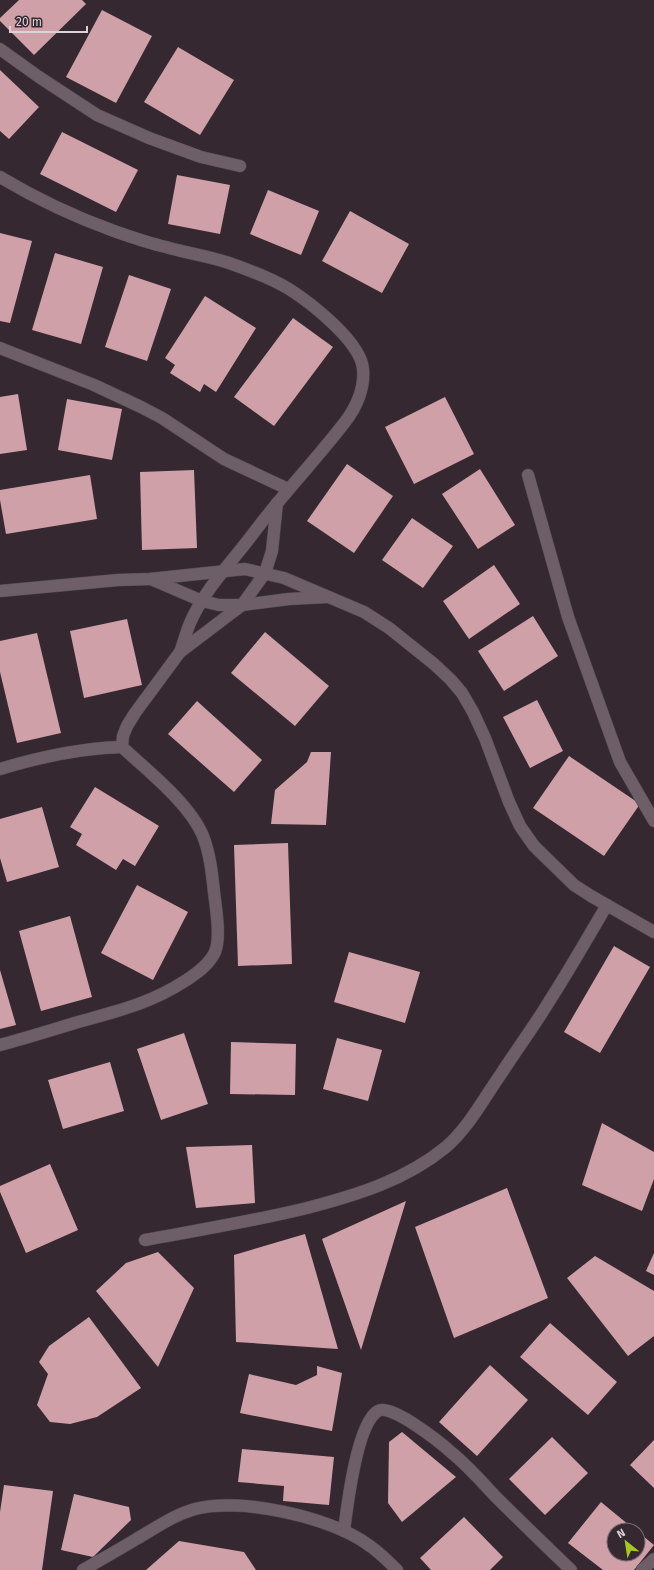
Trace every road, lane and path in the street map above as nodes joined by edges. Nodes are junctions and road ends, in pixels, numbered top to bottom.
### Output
1 (0, 49) edge
2 (240, 166) dead end
3 (0, 177) edge
4 (0, 348) edge
5 (528, 475) dead end
6 (288, 489) junction
7 (277, 503) junction
8 (224, 571) junction
9 (265, 573) junction
10 (150, 579) junction
11 (0, 591) edge
12 (330, 597) junction
13 (202, 601) junction
14 (242, 605) junction
15 (180, 652) junction
16 (122, 747) junction
17 (0, 769) edge
18 (654, 821) edge
19 (607, 905) junction
20 (654, 932) edge
21 (0, 1045) edge
22 (145, 1240) dead end
23 (344, 1532) junction
24 (654, 1560) edge
25 (83, 1570) edge
26 (397, 1570) edge
27 (571, 1570) edge
28 (642, 1570) edge

1 - 2 street
3 - 6 street
4 - 6 street
5 - 18 street
6 - 7 street
7 - 8 street
7 - 9 street
8 - 9 street
8 - 10 street
8 - 13 street
9 - 12 street
9 - 14 street
10 - 11 street
10 - 13 street
12 - 14 street
12 - 19 street
13 - 14 street
13 - 15 street
14 - 15 street
15 - 16 street
16 - 17 street
16 - 21 street
19 - 20 street
19 - 22 street
23 - 25 street
23 - 26 street
23 - 27 street
24 - 28 street

